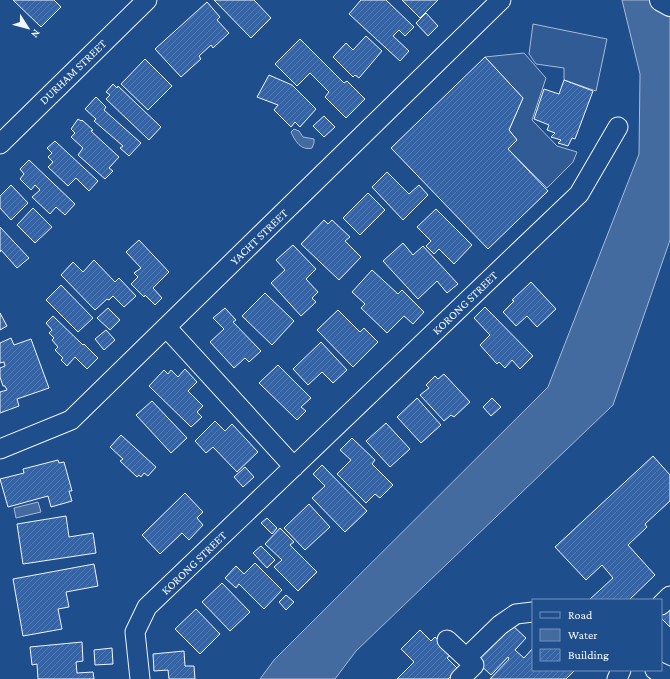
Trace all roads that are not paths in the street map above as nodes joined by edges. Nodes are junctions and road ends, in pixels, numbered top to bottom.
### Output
1 (147, 0) edge
2 (501, 0) edge
3 (661, 0) edge
4 (670, 5) edge
5 (618, 127) dead end
6 (0, 144) edge
7 (167, 328) junction
8 (0, 449) edge
9 (294, 467) junction
10 (670, 596) edge
11 (662, 604) edge
12 (532, 612) edge
13 (447, 640) dead end
14 (467, 658) junction
15 (657, 671) edge
16 (670, 678) edge
17 (140, 679) edge
18 (460, 679) edge

1 - 6 street, DURHAM STREET
2 - 7 street, YACHT STREET
3 - 4 main road
5 - 9 street, KORONG STREET
7 - 8 street, YACHT STREET
7 - 9 street
9 - 17 street, KORONG STREET
10 - 11 street
12 - 14 street
13 - 14 street
14 - 18 street
15 - 16 street

